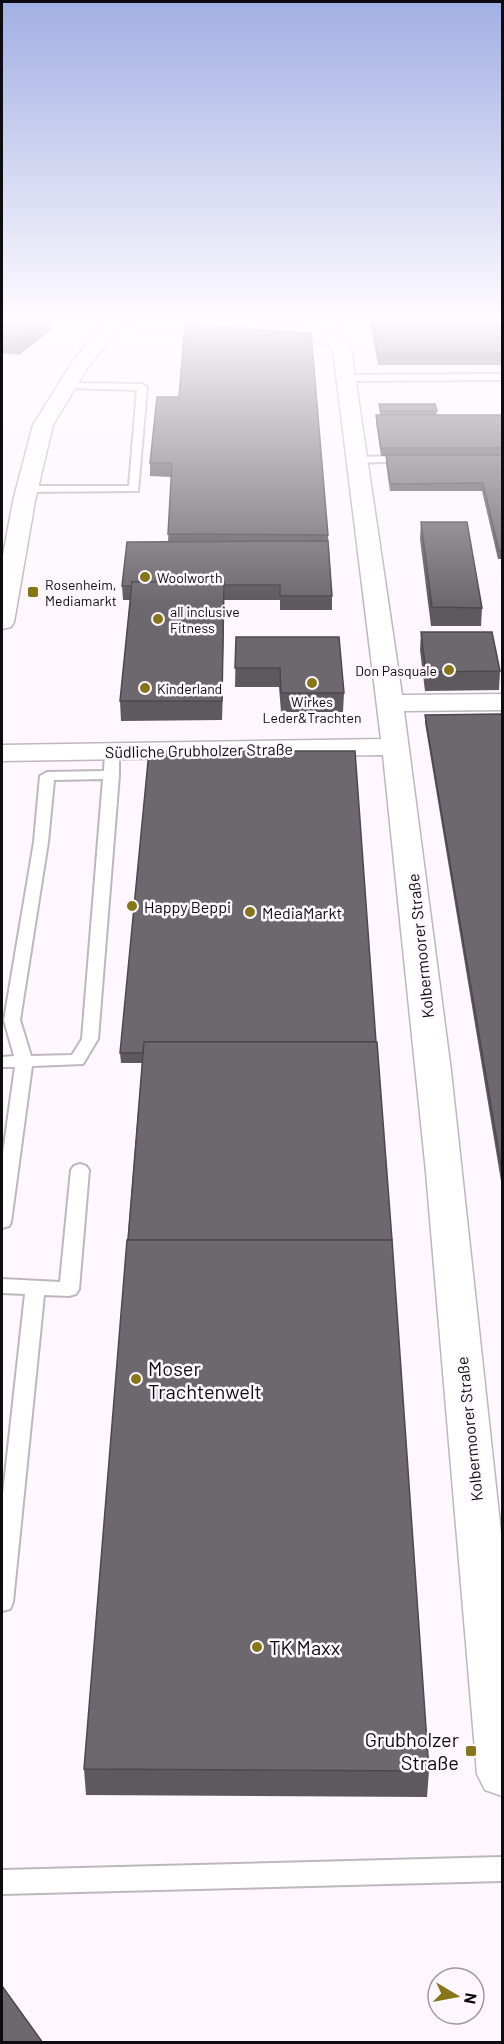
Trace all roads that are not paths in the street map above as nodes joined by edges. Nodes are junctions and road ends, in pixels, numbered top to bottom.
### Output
1 (51, 412) edge
2 (140, 412) edge
3 (350, 412) edge
4 (423, 459) edge
5 (356, 460) junction
6 (28, 489) junction
7 (2, 618) edge
8 (502, 702) edge
9 (392, 703) junction
10 (396, 747) junction
11 (2, 753) edge
12 (112, 764) junction
13 (2, 1062) edge
14 (24, 1062) junction
15 (80, 1170) dead end
16 (2, 1222) edge
17 (2, 1286) edge
18 (35, 1287) junction
19 (2, 1602) edge
20 (502, 1774) edge
21 (502, 1869) edge
22 (2, 1881) edge

1 - 6 street
2 - 6 lane
3 - 5 street, Kolbermoorer Straße
4 - 5 lane
5 - 9 street, Kolbermoorer Straße
6 - 7 street
8 - 9 street
9 - 10 street, Kolbermoorer Straße
10 - 12 street, Südliche Grubholzer Straße
10 - 20 street, Kolbermoorer Straße
11 - 12 street, Südliche Grubholzer Straße
12 - 14 lane
12 - 14 lane
13 - 14 lane
14 - 16 lane
15 - 18 lane
17 - 18 lane
18 - 19 lane
21 - 22 lane

